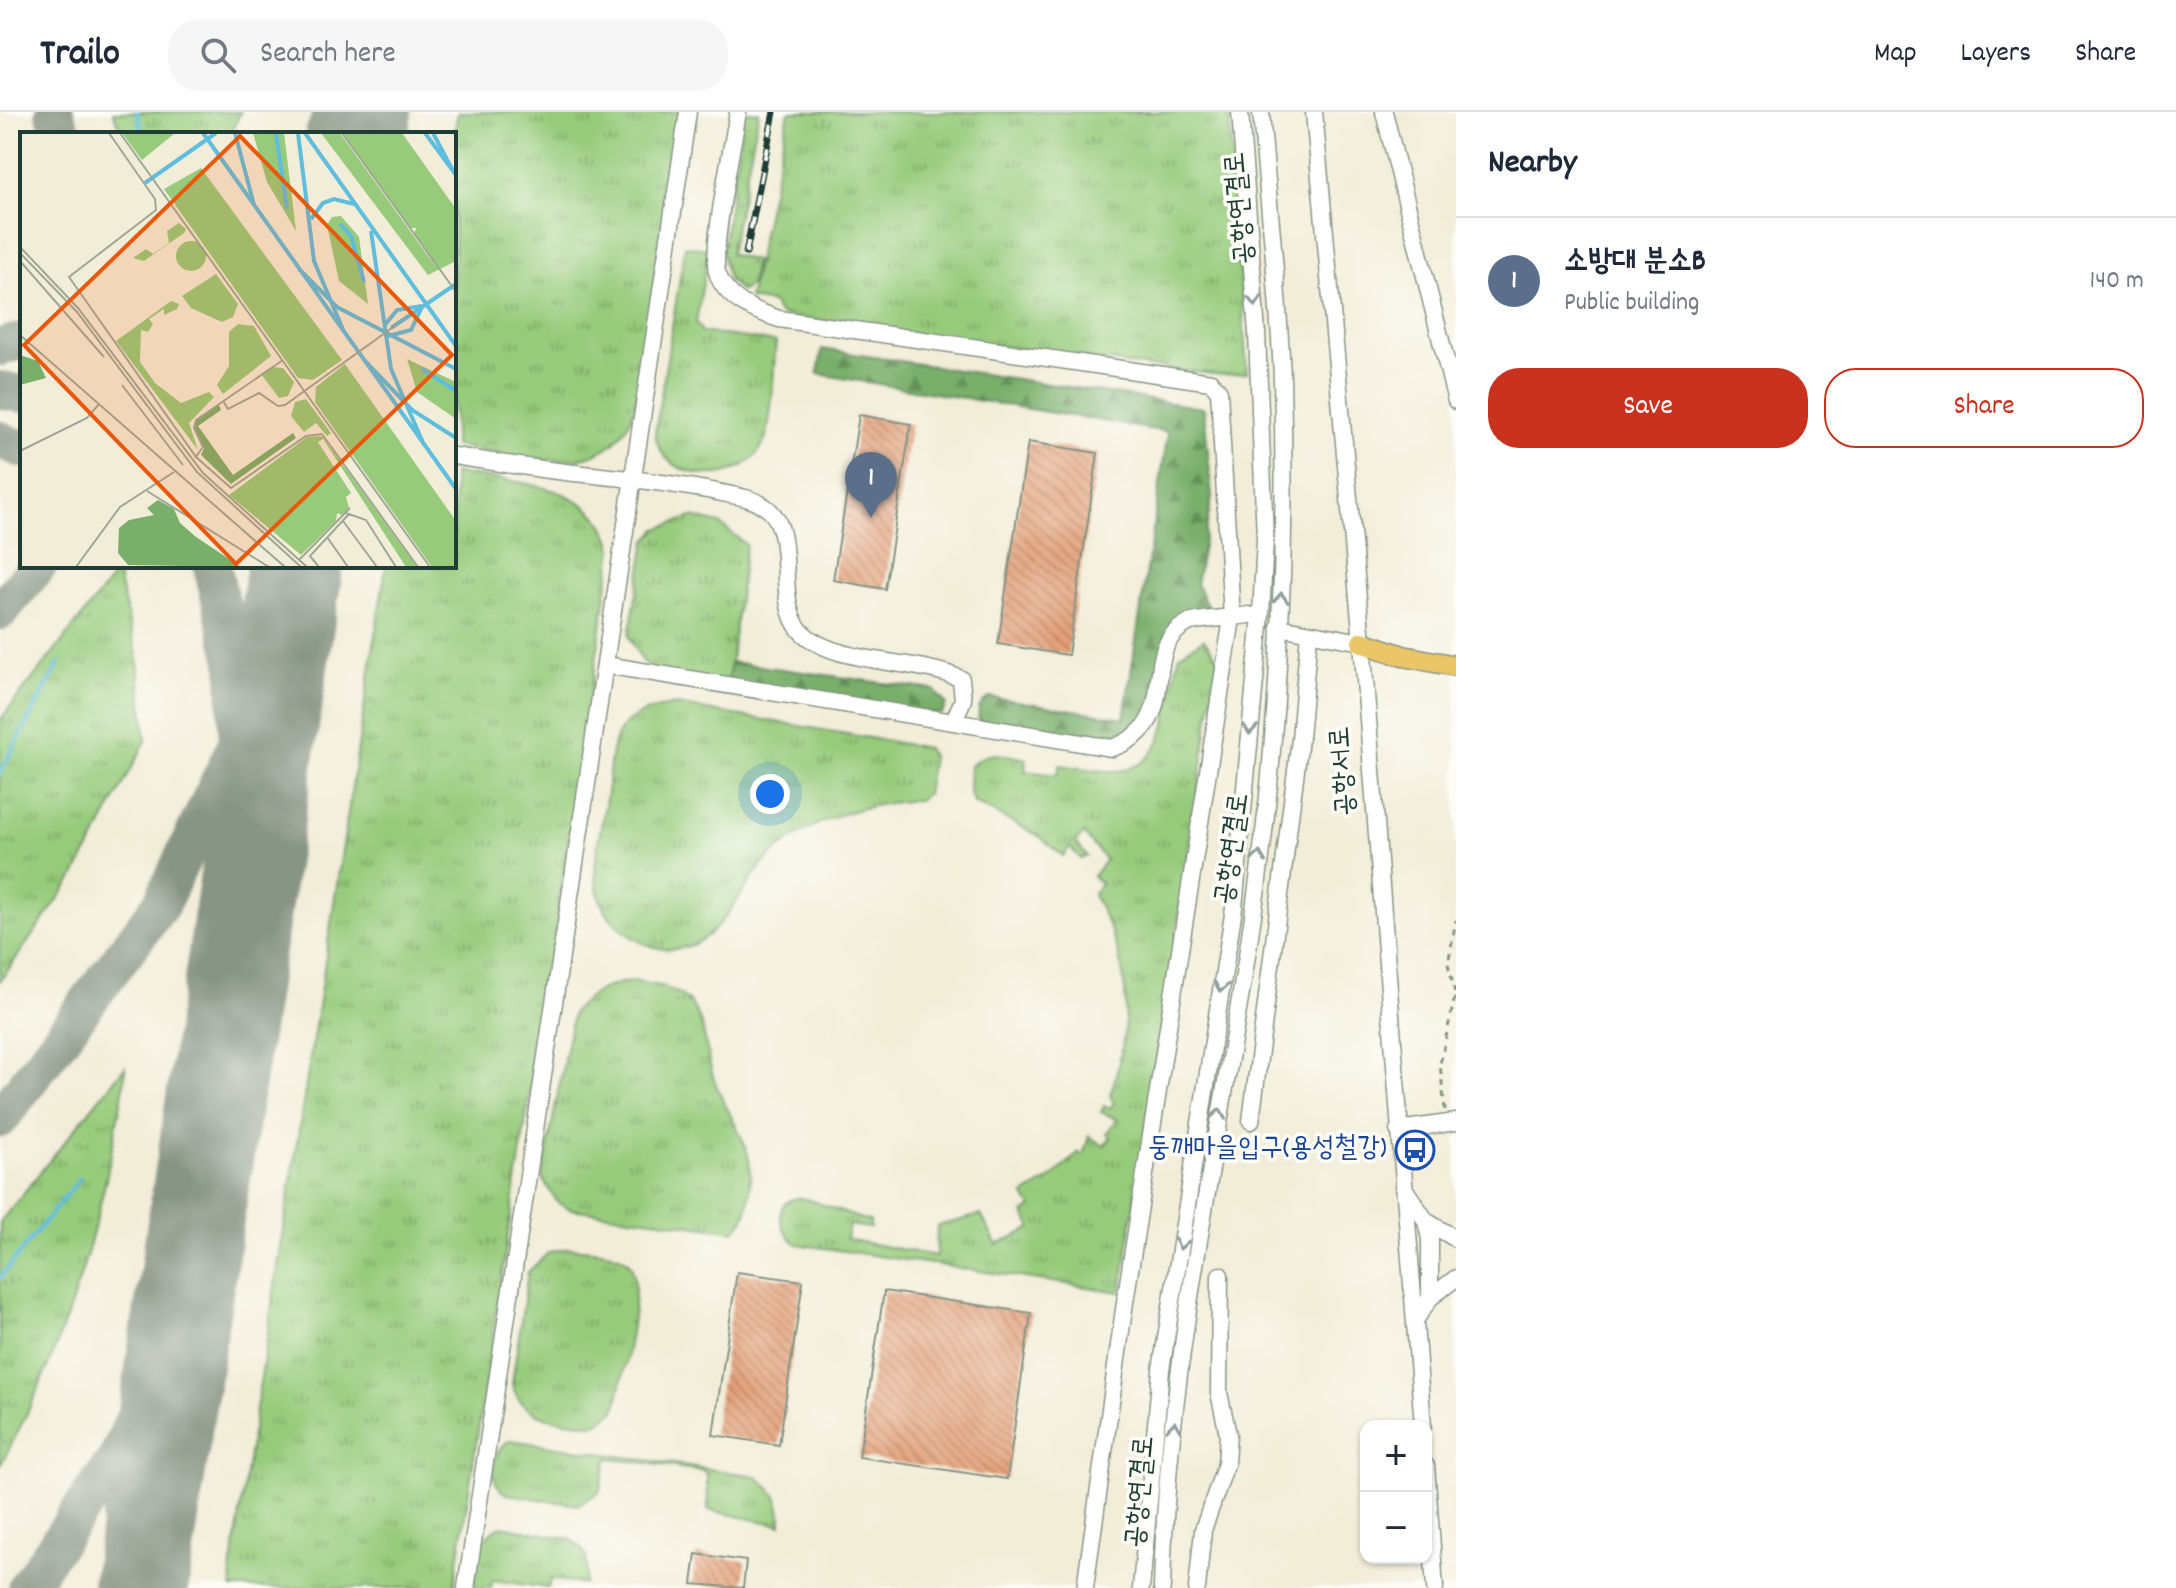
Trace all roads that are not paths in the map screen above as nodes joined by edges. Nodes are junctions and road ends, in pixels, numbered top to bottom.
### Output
1 (688, 112) edge
2 (738, 112) edge
3 (1240, 112) edge
4 (1261, 112) edge
5 (1314, 112) edge
6 (1384, 112) edge
7 (1456, 401) edge
8 (456, 456) edge
9 (633, 476) junction
10 (1265, 539) junction
11 (1249, 615) junction
12 (1232, 618) junction
13 (1279, 627) junction
14 (1309, 633) junction
15 (1362, 642) junction
16 (605, 665) junction
17 (1456, 666) edge
18 (1255, 674) junction
19 (953, 722) junction
20 (1251, 1121) dead end
21 (1456, 1122) edge
22 (1398, 1130) junction
23 (1404, 1188) junction
24 (1426, 1221) junction
25 (1456, 1239) edge
26 (1220, 1275) dead end
27 (1456, 1278) edge
28 (1430, 1298) junction
29 (1416, 1319) junction
30 (1423, 1420) edge
31 (1428, 1492) edge
32 (466, 1588) edge
33 (1085, 1588) edge
34 (1141, 1588) edge
35 (1162, 1588) edge
36 (1197, 1588) edge
37 (1435, 1588) edge

1 - 9 street
2 - 12 street
3 -> 10 street, 공항연결로
13 -> 4 street, 공항연결로
5 - 15 street, 공항서로
6 - 7 street
8 - 9 street
9 - 16 street
9 - 19 street
10 - 11 street
10 - 18 street, 공항연결로
11 - 12 street
11 - 18 street
12 - 19 street
12 - 33 street
13 - 14 street
35 -> 13 street, 공항연결로
14 - 15 street
14 - 20 street
15 - 17 main road
15 - 22 street, 공항서로
16 - 19 street
16 - 32 street
18 -> 34 street, 공항연결로
21 - 22 street
22 - 23 street, 공항서로
23 - 24 street
23 - 29 street, 공항서로
24 - 25 street
24 - 28 street
26 - 36 street
27 - 28 street
28 - 29 street
29 - 30 street, 공항서로
31 - 37 street

